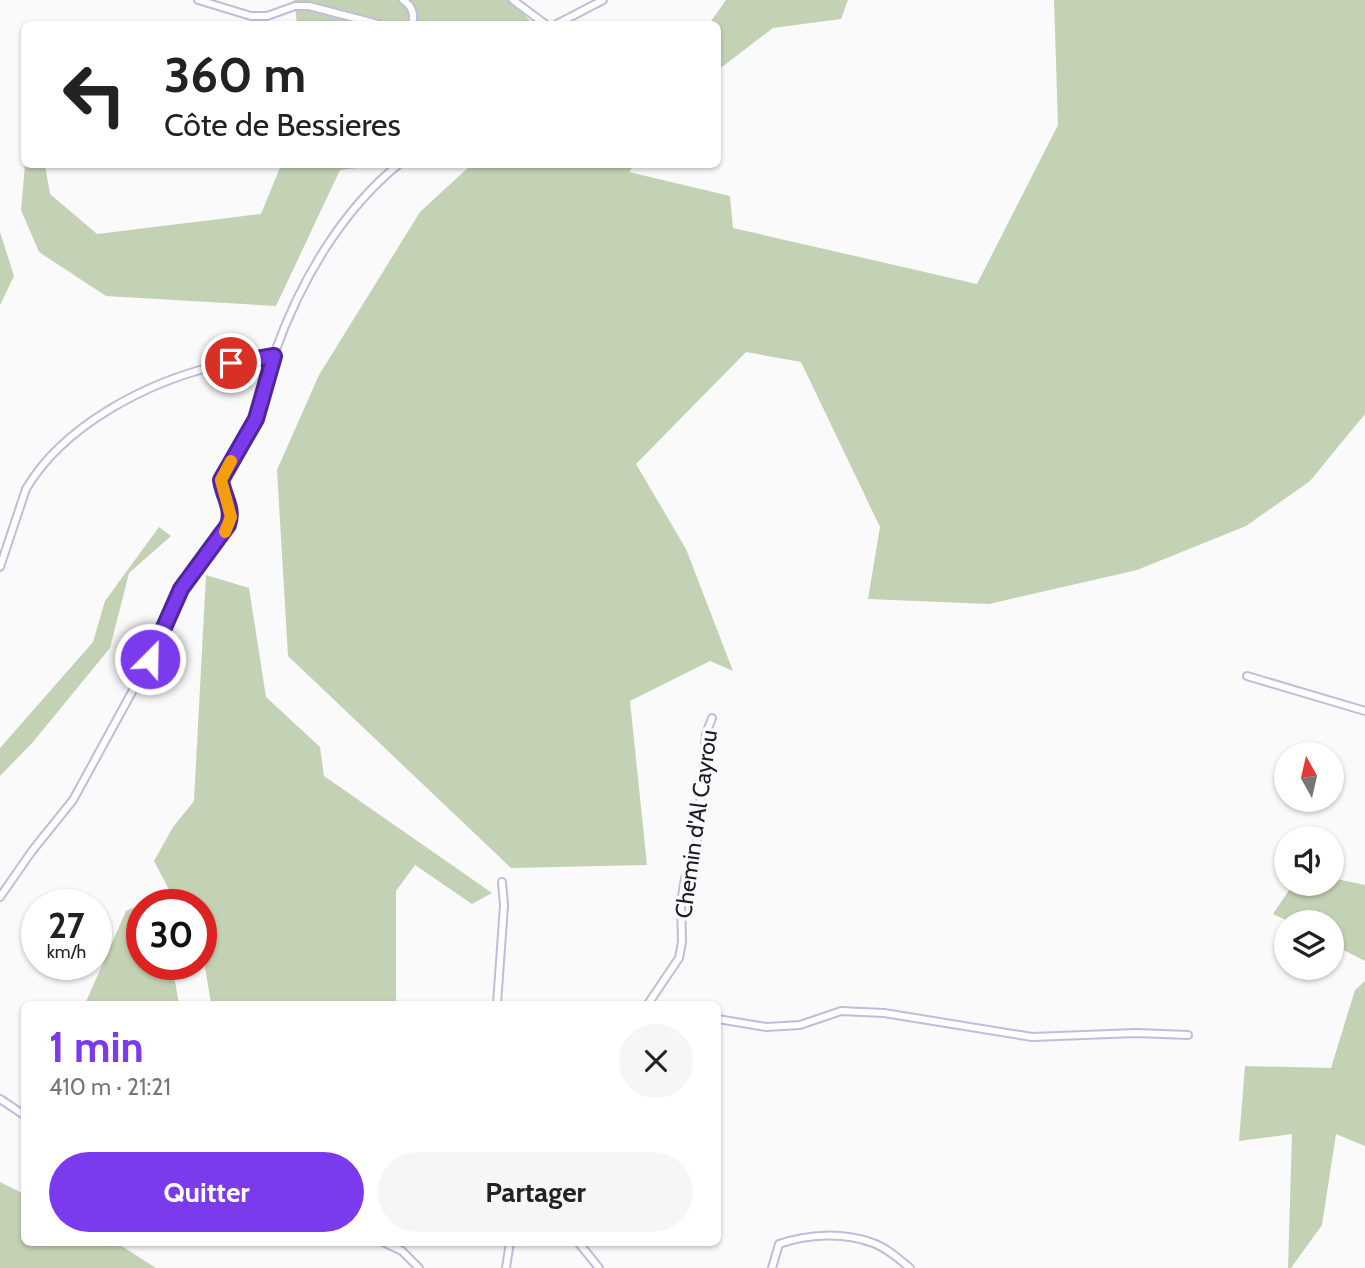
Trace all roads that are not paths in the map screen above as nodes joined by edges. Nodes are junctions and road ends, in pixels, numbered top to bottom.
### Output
1 (198, 0) edge
2 (403, 0) edge
3 (513, 0) edge
4 (603, 0) edge
5 (366, 21) edge
6 (412, 21) edge
7 (540, 21) edge
8 (563, 21) edge
9 (395, 168) edge
10 (274, 356) junction
11 (0, 567) edge
12 (1247, 676) dead end
13 (1365, 711) edge
14 (712, 718) dead end
15 (502, 882) dead end
16 (0, 897) edge
17 (497, 1001) edge
18 (650, 1001) edge
19 (721, 1019) edge
20 (1188, 1035) dead end
21 (0, 1099) edge
22 (21, 1113) edge
23 (391, 1246) edge
24 (509, 1246) edge
25 (581, 1246) edge
26 (419, 1268) edge
27 (506, 1268) edge
28 (599, 1268) edge
29 (772, 1268) edge
30 (910, 1268) edge

1 - 5 street
2 - 6 street
3 - 7 street
4 - 8 street
9 - 10 street
10 - 11 street
10 - 16 street
12 - 13 street
14 - 18 street, Chemin d'Al Cayrou
15 - 17 street
19 - 20 street
21 - 22 street
23 - 26 street
24 - 27 street
25 - 28 street
29 - 30 street

